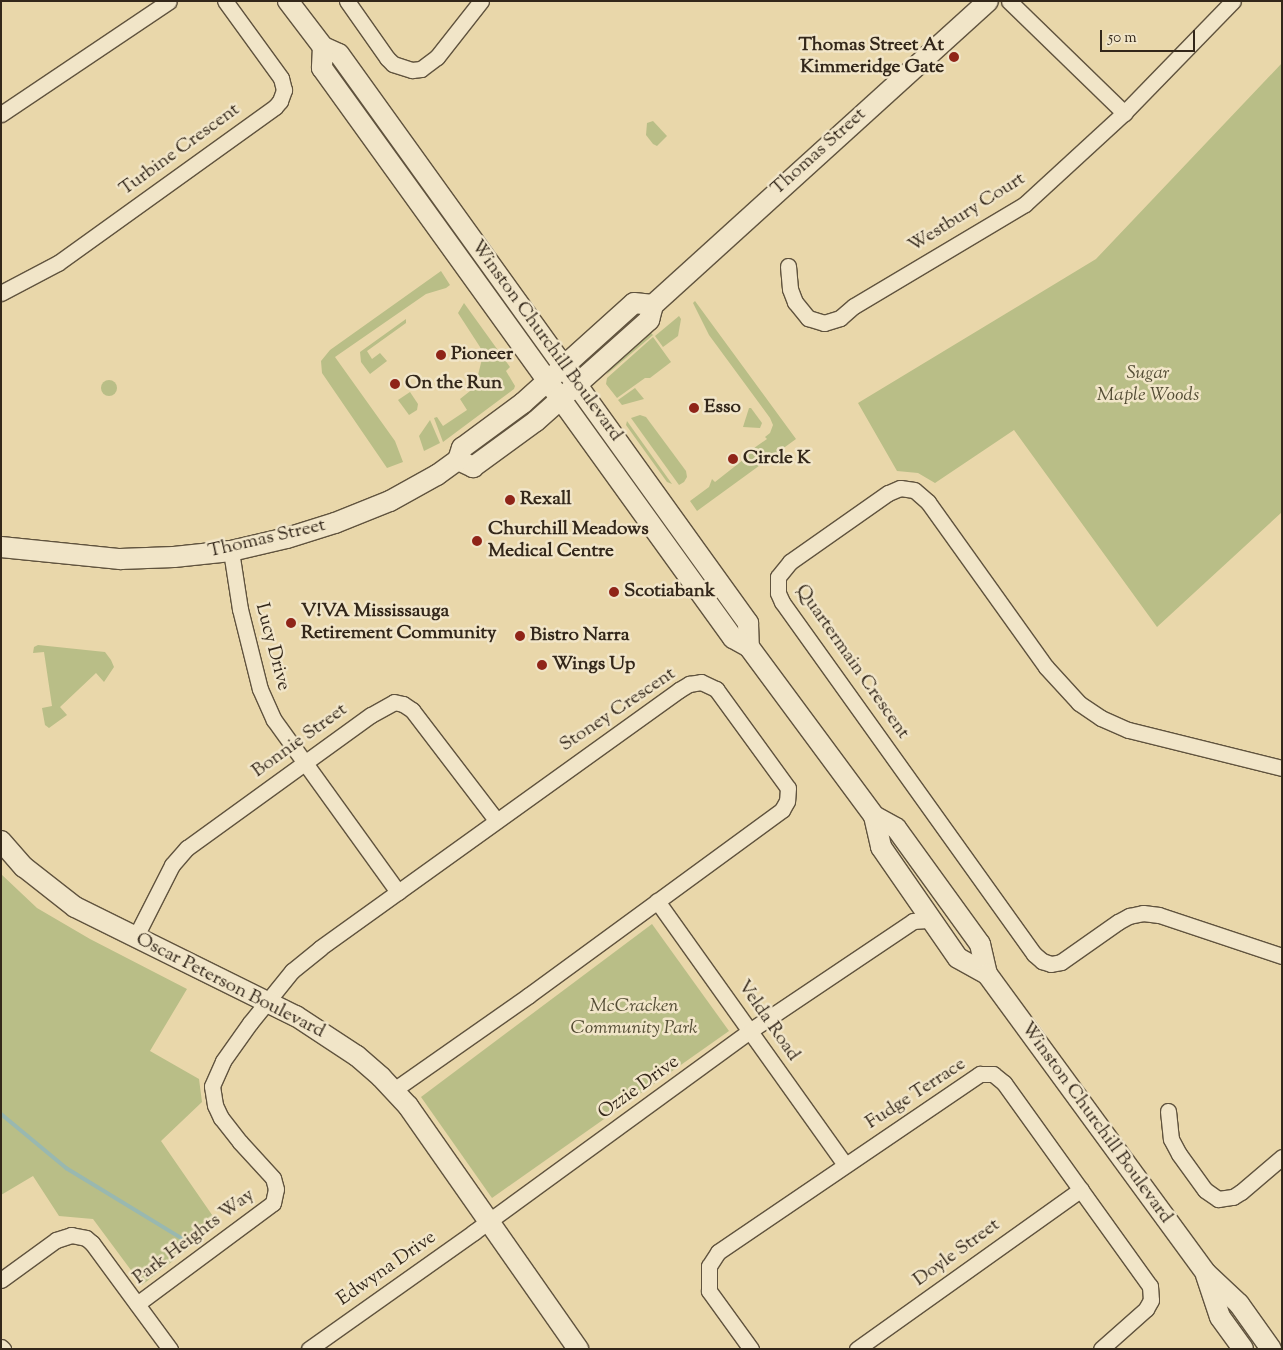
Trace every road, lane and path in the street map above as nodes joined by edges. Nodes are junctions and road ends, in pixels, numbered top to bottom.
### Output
1 (169, 1) edge
2 (225, 1) edge
3 (288, 1) edge
4 (347, 1) edge
5 (481, 1) edge
6 (988, 1) edge
7 (1009, 1) edge
8 (1233, 1) edge
9 (323, 47) junction
10 (1, 114) edge
11 (1124, 114) junction
12 (788, 266) dead end
13 (1, 293) edge
14 (653, 305) junction
15 (564, 366) junction
16 (547, 382) junction
17 (577, 385) junction
18 (560, 400) junction
19 (458, 460) junction
20 (1, 547) edge
21 (231, 551) junction
22 (749, 647) junction
23 (304, 763) junction
24 (1282, 768) edge
25 (874, 816) junction
26 (496, 820) junction
27 (1, 841) edge
28 (398, 892) junction
29 (914, 894) junction
30 (657, 901) junction
31 (913, 921) junction
32 (934, 923) junction
33 (135, 938) junction
34 (1282, 956) edge
35 (987, 974) junction
36 (267, 1002) junction
37 (751, 1030) junction
38 (394, 1090) junction
39 (1168, 1111) dead end
40 (1282, 1157) edge
41 (845, 1165) junction
42 (1080, 1190) junction
43 (488, 1222) junction
44 (1206, 1273) junction
45 (1, 1280) edge
46 (138, 1304) junction
47 (170, 1349) edge
48 (309, 1349) edge
49 (578, 1349) edge
50 (751, 1349) edge
51 (857, 1349) edge
52 (1102, 1349) edge
53 (1243, 1349) edge
54 (1271, 1349) edge

1 - 10 street
2 - 13 street, Turbine Crescent
3 - 9 main road, Winston Churchill Boulevard
4 - 5 street
6 - 14 main road, Thomas Street
7 - 11 street
8 - 11 street, Westbury Court
9 - 15 main road, Winston Churchill Boulevard
9 - 16 main road, Winston Churchill Boulevard
11 - 12 street, Westbury Court
14 - 15 main road, Thomas Street
14 - 17 main road, Thomas Street
15 - 16 main road, Thomas Street
15 - 17 main road, Winston Churchill Boulevard
16 - 18 main road, Winston Churchill Boulevard
16 - 19 main road, Thomas Street
17 - 18 main road, Thomas Street
17 - 22 main road, Winston Churchill Boulevard
18 - 19 main road, Thomas Street
18 - 22 main road, Winston Churchill Boulevard
19 - 21 main road, Thomas Street
20 - 21 main road, Thomas Street
21 - 23 street, Lucy Drive
22 - 25 main road, Winston Churchill Boulevard
23 - 26 street, Bonnie Street
23 - 28 street, Lucy Drive
23 - 33 street, Bonnie Street
24 - 34 street, Quartermain Crescent
25 - 29 main road, Winston Churchill Boulevard
25 - 35 main road, Winston Churchill Boulevard
26 - 28 street, Stoney Crescent
26 - 30 street, Stoney Crescent
27 - 33 main road, Oscar Peterson Boulevard
28 - 36 street, Stoney Crescent
29 - 31 street
29 - 32 main road, Winston Churchill Boulevard
30 - 37 street, Velda Road
30 - 38 street, Stoney Crescent
31 - 32 street
31 - 37 street, Ozzie Drive
32 - 35 main road, Winston Churchill Boulevard
33 - 36 main road, Oscar Peterson Boulevard
35 - 44 main road, Winston Churchill Boulevard
36 - 38 main road, Oscar Peterson Boulevard
36 - 46 street, Park Heights Way
37 - 41 street, Velda Road
37 - 43 street, Ozzie Drive
38 - 43 main road, Oscar Peterson Boulevard
39 - 40 street
41 - 42 street, Fudge Terrace
41 - 50 street, Fudge Terrace
42 - 51 street, Doyle Street
42 - 52 street, Fudge Terrace
43 - 48 street, Edwyna Drive
43 - 49 main road, Oscar Peterson Boulevard
44 - 53 main road, Winston Churchill Boulevard
44 - 54 main road, Winston Churchill Boulevard
45 - 46 street
46 - 47 street

